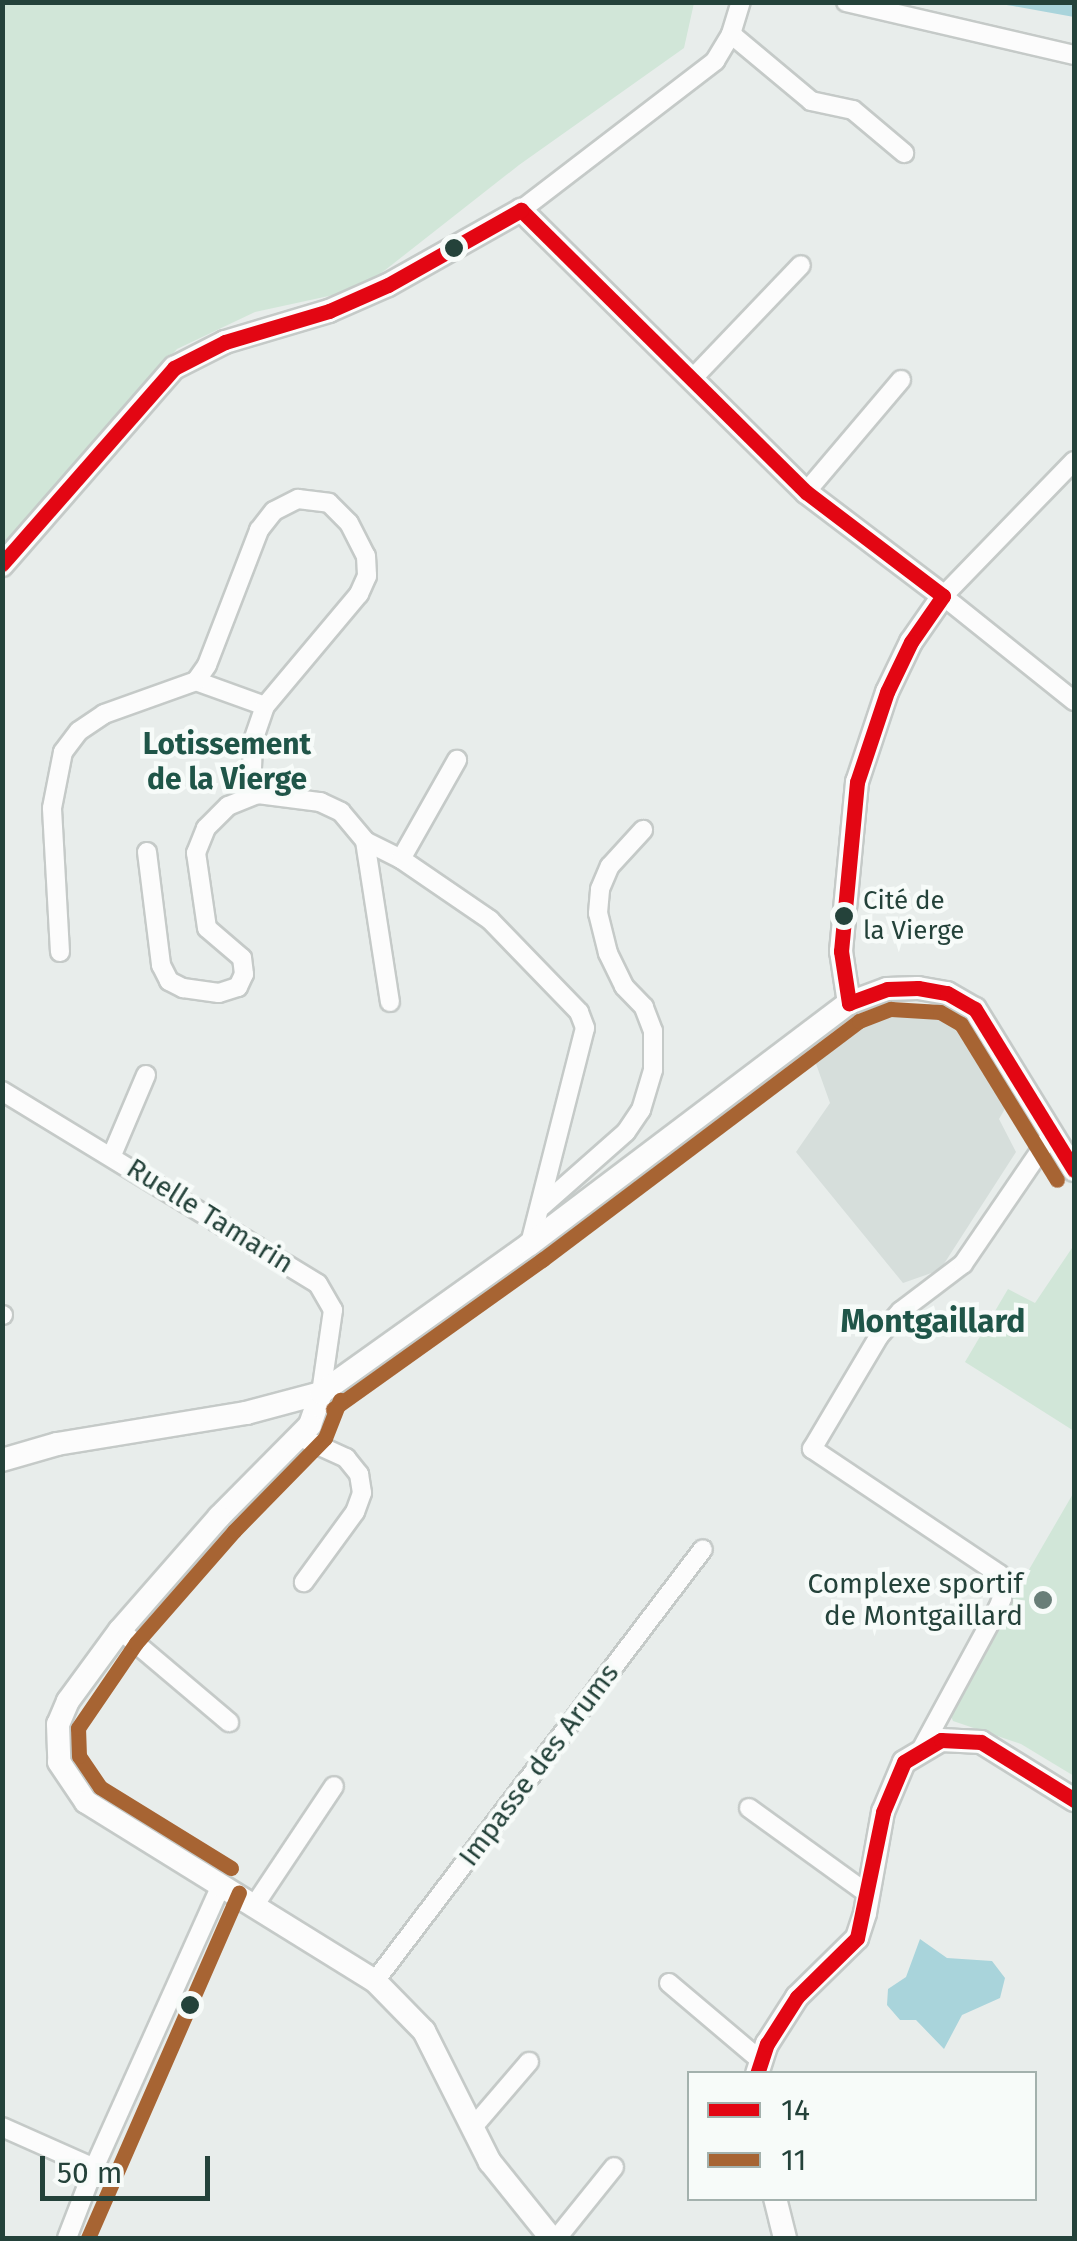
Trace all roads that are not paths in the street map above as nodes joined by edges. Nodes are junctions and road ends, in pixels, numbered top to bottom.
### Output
1 (741, 2) edge
2 (846, 2) edge
3 (731, 34) junction
4 (1074, 54) edge
5 (904, 153) dead end
6 (521, 210) junction
7 (801, 265) dead end
8 (693, 378) junction
9 (901, 380) dead end
10 (1074, 461) edge
11 (806, 492) junction
12 (2, 565) edge
13 (943, 596) junction
14 (196, 681) junction
15 (1074, 701) edge
16 (264, 706) junction
17 (457, 760) dead end
18 (258, 794) junction
19 (644, 830) dead end
20 (366, 841) junction
21 (147, 852) dead end
22 (401, 859) junction
23 (60, 952) dead end
24 (390, 1002) dead end
25 (849, 1003) junction
26 (146, 1075) dead end
27 (2, 1091) edge
28 (1051, 1135) junction
29 (112, 1155) junction
30 (1074, 1170) edge
31 (540, 1207) junction
32 (530, 1244) junction
33 (321, 1394) junction
34 (300, 1437) junction
35 (2, 1460) edge
36 (703, 1549) dead end
37 (304, 1582) dead end
38 (120, 1630) junction
39 (229, 1722) dead end
40 (922, 1748) junction
41 (334, 1786) dead end
42 (1074, 1800) edge
43 (749, 1808) dead end
44 (222, 1885) junction
45 (869, 1896) junction
46 (254, 1906) junction
47 (376, 1980) junction
48 (669, 1983) dead end
49 (529, 2062) dead end
50 (759, 2067) edge
51 (473, 2126) junction
52 (2, 2127) edge
53 (614, 2167) dead end
54 (94, 2168) junction
55 (777, 2201) edge
56 (67, 2238) edge
57 (554, 2238) edge
58 (785, 2238) edge

1 - 3 street
2 - 4 street
3 - 5 street
3 - 6 street
6 - 8 street
6 - 12 street
7 - 8 street
8 - 11 street
9 - 11 street
10 - 13 street
11 - 13 street
13 - 15 street
13 - 25 street
14 - 16 street
14 - 16 street
14 - 23 street
16 - 18 street
17 - 22 street
18 - 20 street
18 - 21 street
19 - 31 street
20 - 22 street
20 - 24 street
22 - 31 street
25 - 28 street
25 - 32 street
26 - 29 street
27 - 29 street, Ruelle Tamarin
28 - 30 street
28 - 40 street
29 - 33 street, Ruelle Tamarin
31 - 32 street
32 - 33 street
33 - 34 street
33 - 35 street
34 - 37 street
34 - 38 street
36 - 47 street, Impasse des Arums
38 - 39 street
38 - 44 street
40 - 42 street
40 - 45 street
41 - 46 street
43 - 45 street
44 - 46 street
44 - 54 street
45 - 50 street
46 - 47 street
47 - 51 street
48 - 50 street
49 - 51 street
51 - 57 street
52 - 54 street
53 - 57 street
54 - 56 street
55 - 58 street

